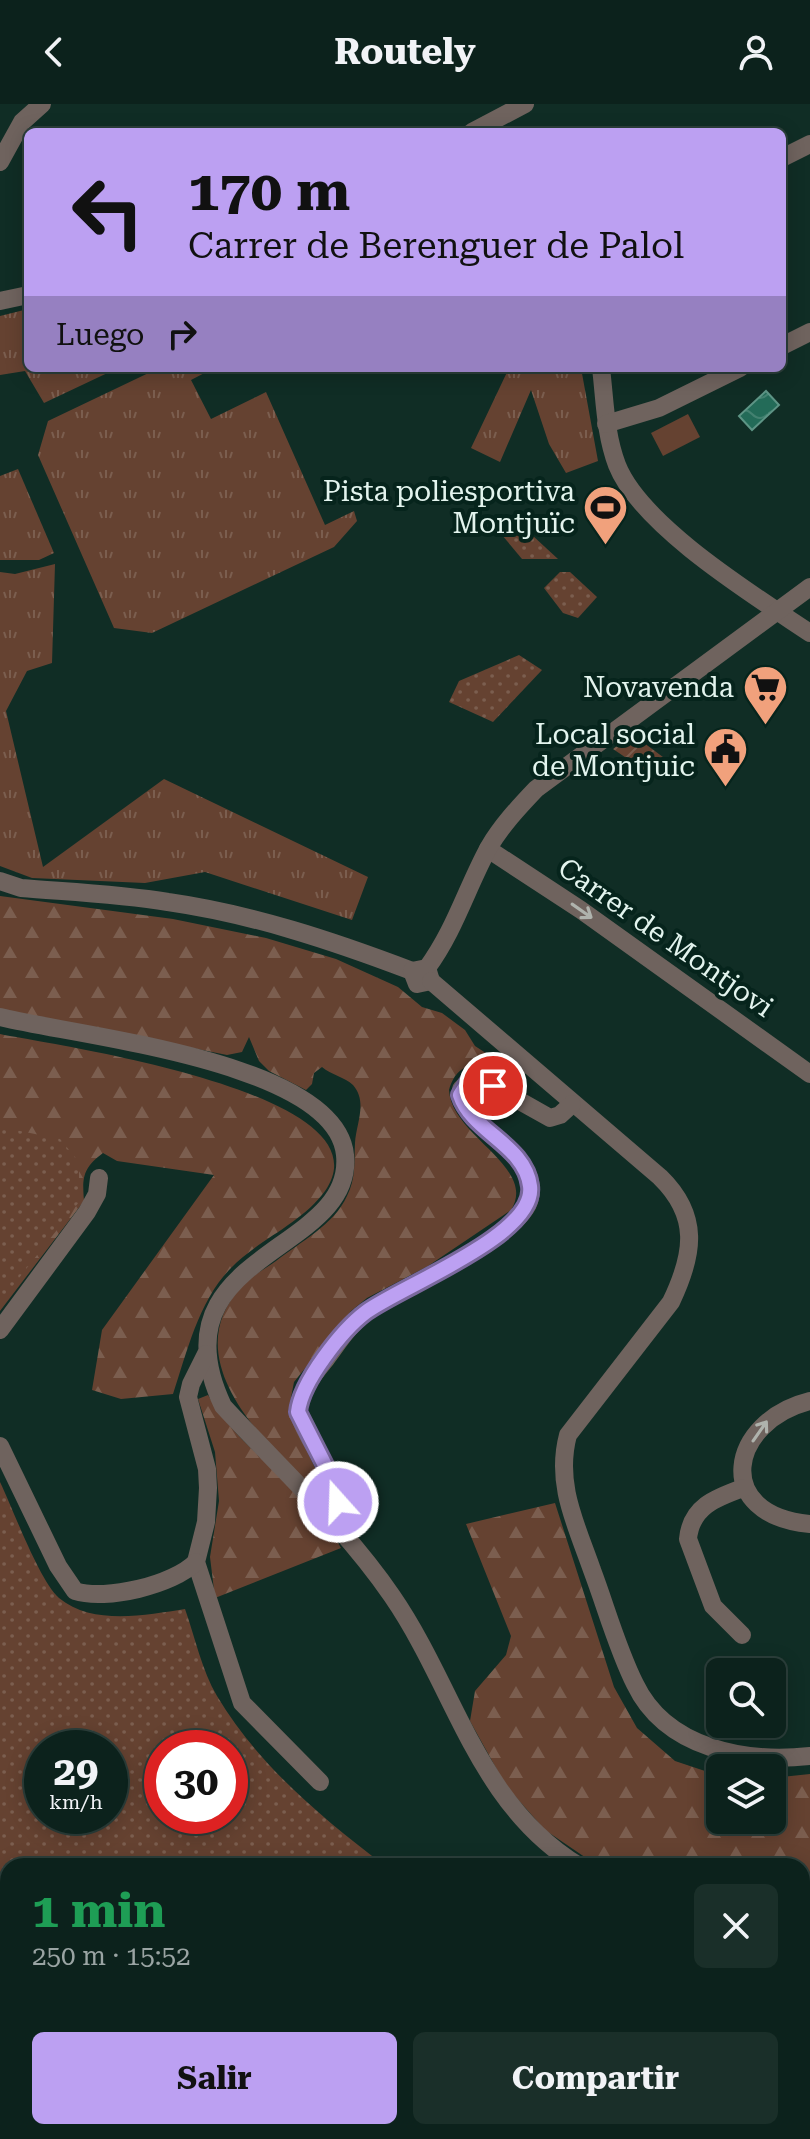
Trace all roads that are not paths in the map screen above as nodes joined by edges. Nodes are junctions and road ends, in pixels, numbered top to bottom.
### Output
1 (42, 104) edge
2 (525, 104) edge
3 (480, 128) edge
4 (810, 144) edge
5 (786, 156) edge
6 (0, 162) edge
7 (24, 296) edge
8 (0, 301) edge
9 (810, 332) edge
10 (786, 344) edge
11 (601, 372) edge
12 (732, 372) edge
13 (606, 424) junction
14 (810, 587) edge
15 (779, 612) junction
16 (810, 633) edge
17 (488, 849) junction
18 (0, 881) edge
19 (423, 973) junction
20 (0, 1017) edge
21 (810, 1074) edge
22 (572, 1104) junction
23 (99, 1178) dead end
24 (0, 1330) edge
25 (206, 1354) junction
26 (810, 1401) edge
27 (0, 1446) edge
28 (743, 1488) junction
29 (333, 1522) junction
30 (810, 1524) edge
31 (196, 1562) junction
32 (742, 1635) dead end
33 (810, 1756) edge
34 (320, 1782) dead end
35 (567, 1858) edge

1 - 6 street
2 - 3 street
4 - 5 street
7 - 8 street
9 - 10 street
11 - 13 street
12 - 13 street
13 - 15 street
14 - 15 street
15 - 16 street
15 - 17 street
17 - 19 street
17 -> 21 street, Carrer de Montjovi
18 - 19 street
19 - 22 street
20 - 25 street
22 - 29 street
22 - 33 street
23 - 24 street
25 - 29 street
25 - 31 street
28 -> 26 street
27 - 31 street
28 - 30 street
28 - 32 street
29 - 35 street
31 - 34 street

